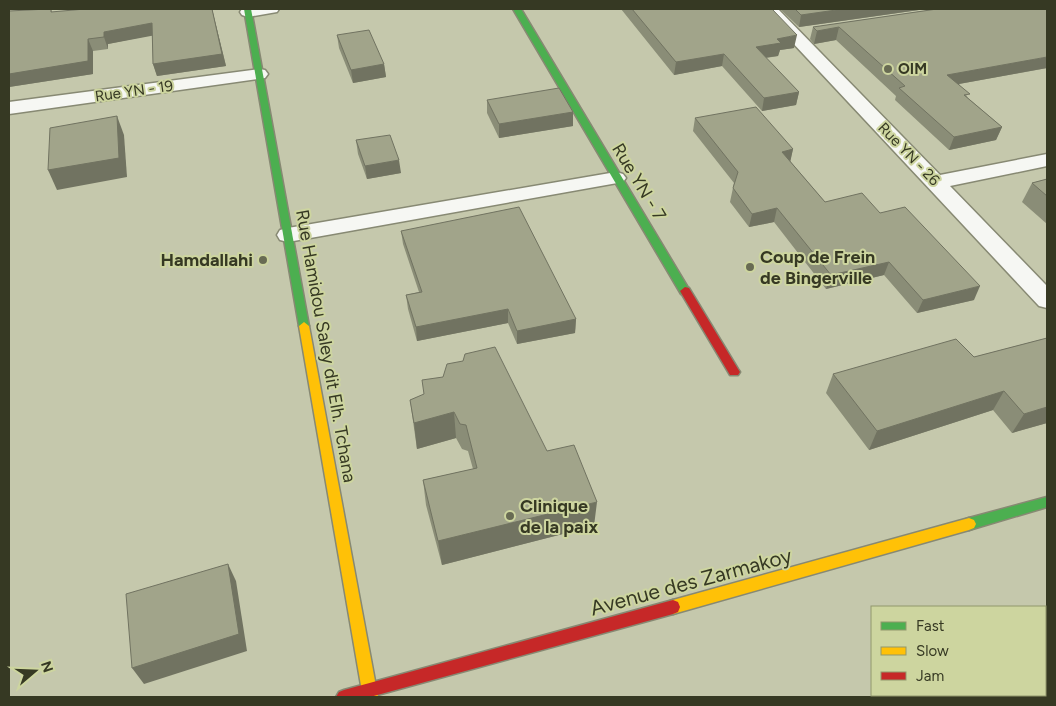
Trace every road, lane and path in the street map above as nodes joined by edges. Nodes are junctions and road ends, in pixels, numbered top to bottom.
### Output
1 (271, 9) edge
2 (517, 9) edge
3 (769, 9) edge
4 (248, 10) edge
5 (259, 74) junction
6 (9, 108) edge
7 (1047, 160) edge
8 (616, 178) junction
9 (936, 182) junction
10 (288, 235) junction
11 (1047, 300) edge
12 (734, 372) dead end
13 (1047, 502) edge
14 (371, 693) edge
15 (344, 697) edge

1 - 4 street
2 - 8 street, Rue YN - 7
3 - 9 street, Rue YN - 26
4 - 5 street, Rue Hamidou Saley dit Elh. Tchana
5 - 6 street, Rue YN - 19
5 - 10 street, Rue Hamidou Saley dit Elh. Tchana
7 - 9 street
8 - 10 street
8 - 12 street, Rue YN - 7
9 - 11 street, Rue YN - 26
10 - 14 street, Rue Hamidou Saley dit Elh. Tchana
13 - 14 street, Avenue des Zarmakoy
14 - 15 street, Avenue des Zarmakoy

